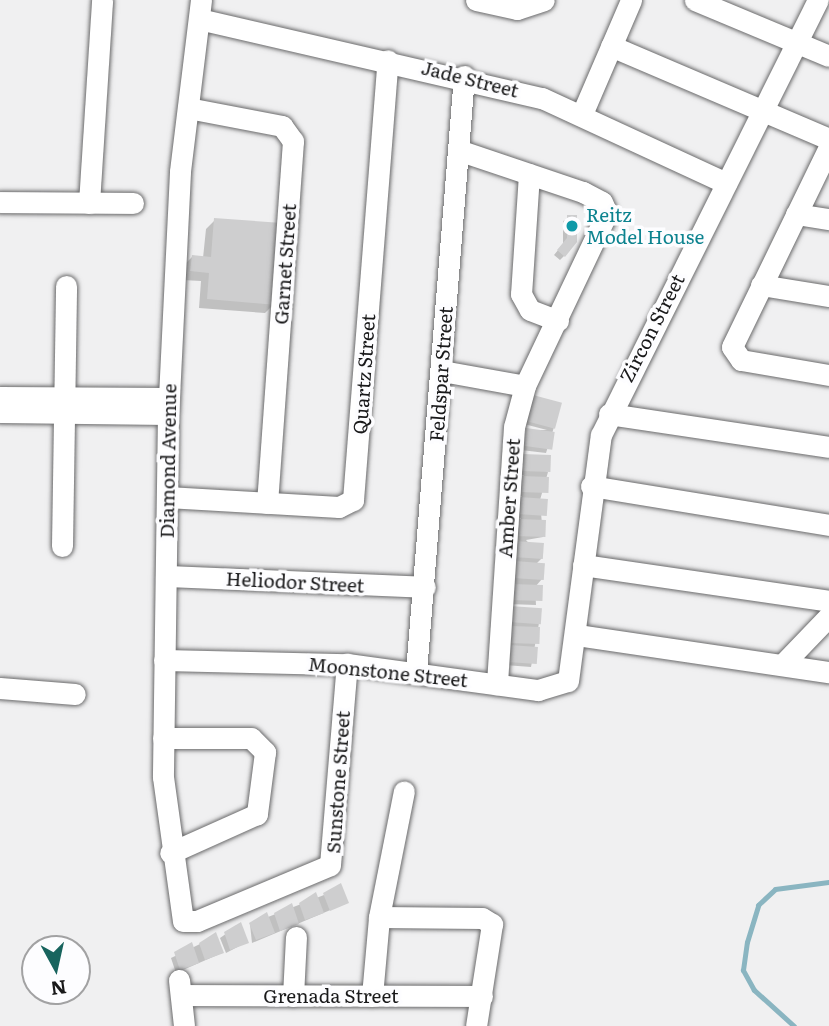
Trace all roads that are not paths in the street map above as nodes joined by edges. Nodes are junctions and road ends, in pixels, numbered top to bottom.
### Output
1 (102, 0) edge
2 (476, 0) edge
3 (544, 0) edge
4 (631, 0) edge
5 (818, 0) edge
6 (706, 2) edge
7 (200, 10) edge
8 (795, 44) junction
9 (611, 46) junction
10 (829, 56) edge
11 (388, 60) junction
12 (464, 76) junction
13 (188, 108) junction
14 (761, 112) junction
15 (582, 114) junction
16 (829, 139) edge
17 (829, 147) edge
18 (458, 149) junction
19 (529, 174) junction
20 (726, 183) junction
21 (0, 202) edge
22 (89, 203) junction
23 (133, 203) dead end
24 (796, 214) junction
25 (829, 219) edge
26 (761, 285) junction
27 (66, 286) dead end
28 (829, 296) edge
29 (558, 321) junction
30 (442, 371) junction
31 (829, 375) edge
32 (525, 386) junction
33 (0, 397) edge
34 (64, 405) junction
35 (169, 406) junction
36 (0, 412) edge
37 (609, 414) junction
38 (829, 447) edge
39 (591, 486) junction
40 (167, 497) junction
41 (267, 503) junction
42 (829, 525) edge
43 (62, 547) dead end
44 (583, 565) junction
45 (166, 576) junction
46 (425, 587) junction
47 (829, 601) edge
48 (829, 616) edge
49 (577, 635) junction
50 (164, 660) junction
51 (347, 664) junction
52 (782, 665) junction
53 (416, 672) junction
54 (829, 672) edge
55 (568, 681) joint
56 (497, 684) junction
57 (0, 688) edge
58 (75, 694) dead end
59 (163, 738) junction
60 (404, 792) dead end
61 (170, 853) junction
62 (379, 917) junction
63 (183, 921) joint
64 (296, 937) dead end
65 (293, 996) junction
66 (372, 996) junction
67 (482, 996) junction
68 (184, 1026) edge
69 (476, 1026) edge

1 - 22 street
2 - 3 street
4 - 9 street
5 - 8 street, Zircon Street
6 - 8 street
7 - 11 street, Jade Street
7 - 13 street, Diamond Avenue
8 - 10 street
8 - 14 street, Zircon Street
9 - 14 street
9 - 15 street
11 - 12 street, Jade Street
11 - 41 street, Quartz Street
12 - 15 street, Jade Street
12 - 18 street, Feldspar Street
13 - 35 street, Diamond Avenue
13 - 41 street, Garnet Street
14 - 16 street
14 - 20 street, Zircon Street
15 - 20 street, Jade Street
17 - 24 street
18 - 19 street, Amber Street
18 - 30 street, Feldspar Street
19 - 29 street
19 - 29 street, Amber Street
20 - 37 street, Zircon Street
21 - 22 street
22 - 23 street
24 - 25 street
24 - 26 street
26 - 28 street
26 - 31 street
27 - 34 street
29 - 32 street, Amber Street
30 - 32 street
30 - 46 street, Feldspar Street
32 - 56 street, Amber Street
33 - 34 street
34 - 35 street
34 - 36 street
34 - 43 street
35 - 40 street, Diamond Avenue
37 - 38 street
37 - 39 street, Zircon Street
39 - 42 street
39 - 44 street, Zircon Street
40 - 41 street, Quartz Street
40 - 45 street, Diamond Avenue
44 - 47 street
44 - 49 street, Zircon Street
45 - 46 street, Heliodor Street
45 - 50 street, Diamond Avenue
46 - 53 street, Feldspar Street
48 - 52 street
49 - 52 street
49 - 55 street, Zircon Street
50 - 51 street, Moonstone Street
50 - 59 street, Diamond Avenue
51 - 53 street, Moonstone Street
51 - 63 street, Sunstone Street
52 - 54 street
53 - 56 street, Moonstone Street
55 - 56 street, Moonstone Street
57 - 58 street
59 - 61 street, Diamond Avenue
59 - 61 street
60 - 62 street
61 - 63 street, Diamond Avenue
62 - 66 street
62 - 67 street
64 - 65 street
65 - 66 street, Grenada Street
65 - 68 street, Grenada Street
66 - 67 street, Grenada Street
67 - 69 street

